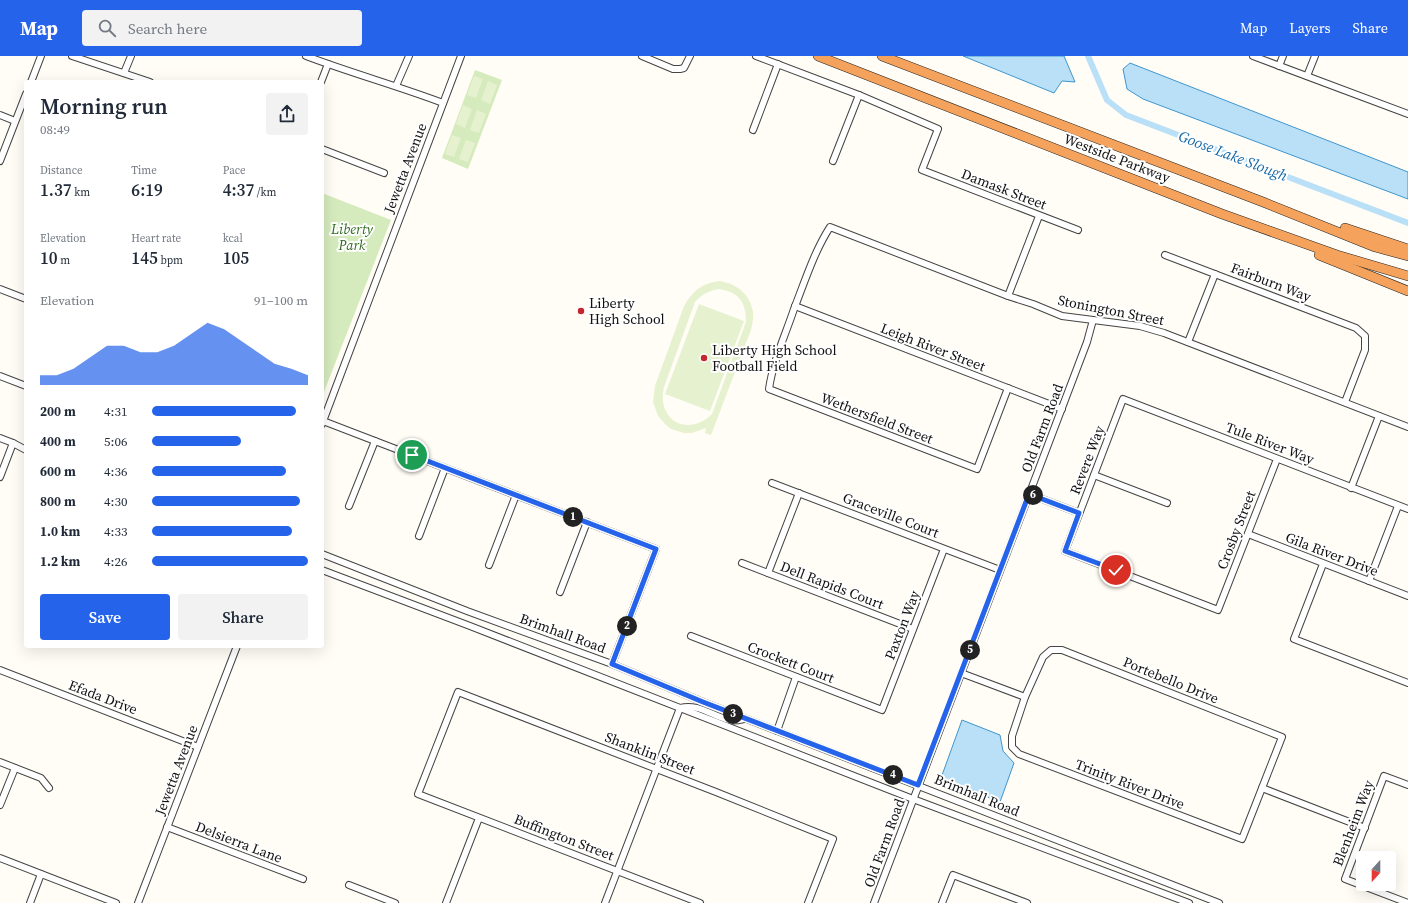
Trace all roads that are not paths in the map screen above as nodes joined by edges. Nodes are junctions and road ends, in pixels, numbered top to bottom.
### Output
1 (41, 56) edge
2 (72, 56) edge
3 (131, 56) edge
4 (306, 56) edge
5 (409, 56) edge
6 (461, 56) edge
7 (642, 56) edge
8 (690, 56) edge
9 (756, 56) edge
10 (818, 56) edge
11 (882, 56) edge
12 (1253, 56) edge
13 (1283, 56) edge
14 (1315, 56) edge
15 (328, 64) junction
16 (778, 64) junction
17 (1279, 66) junction
18 (124, 73) junction
19 (1307, 76) junction
20 (32, 80) edge
21 (144, 80) edge
22 (322, 80) edge
23 (396, 86) junction
24 (859, 95) junction
25 (24, 99) edge
26 (443, 103) junction
27 (1408, 114) edge
28 (0, 115) edge
29 (16, 121) junction
30 (753, 130) dead end
31 (324, 150) edge
32 (0, 161) edge
33 (833, 161) dead end
34 (384, 173) dead end
35 (1263, 202) junction
36 (1222, 214) junction
37 (1039, 216) junction
38 (1078, 230) dead end
39 (1408, 249) edge
40 (1165, 255) dead end
41 (1408, 256) edge
42 (1215, 274) junction
43 (1408, 276) edge
44 (0, 289) edge
45 (1408, 291) edge
46 (1008, 296) junction
47 (24, 298) edge
48 (795, 306) junction
49 (1093, 320) junction
50 (1188, 342) junction
51 (0, 376) edge
52 (24, 385) edge
53 (1008, 388) junction
54 (1123, 400) joint
55 (1345, 402) junction
56 (1062, 409) junction
57 (1379, 416) junction
58 (324, 419) edge
59 (324, 422) edge
60 (1408, 427) edge
61 (0, 438) edge
62 (374, 441) junction
63 (13, 443) junction
64 (24, 445) edge
65 (24, 449) edge
66 (1277, 459) junction
67 (445, 468) junction
68 (1094, 475) junction
69 (0, 477) edge
70 (772, 482) dead end
71 (1352, 488) junction
72 (799, 493) junction
73 (1029, 494) junction
74 (516, 495) junction
75 (1167, 503) dead end
76 (349, 506) dead end
77 (1398, 506) junction
78 (1408, 509) edge
79 (1079, 513) junction
80 (587, 522) junction
81 (1248, 534) junction
82 (419, 536) dead end
83 (944, 549) junction
84 (324, 555) edge
85 (742, 563) dead end
86 (489, 564) dead end
87 (1323, 564) junction
88 (1000, 570) junction
89 (324, 571) edge
90 (768, 573) junction
91 (1369, 581) junction
92 (560, 592) dead end
93 (1408, 596) edge
94 (1218, 610) joint
95 (913, 629) junction
96 (691, 636) dead end
97 (237, 648) edge
98 (612, 664) junction
99 (0, 670) edge
100 (961, 673) junction
101 (796, 677) junction
102 (1408, 683) edge
103 (1025, 697) junction
104 (680, 708) junction
105 (882, 710) joint
106 (748, 719) junction
107 (777, 731) junction
108 (198, 747) junction
109 (0, 762) edge
110 (15, 768) junction
111 (656, 769) junction
112 (918, 785) junction
113 (1408, 785) edge
114 (49, 788) dead end
115 (1262, 788) junction
116 (418, 794) joint
117 (913, 798) junction
118 (0, 805) edge
119 (479, 818) junction
120 (167, 827) junction
121 (1365, 828) junction
122 (0, 858) edge
123 (617, 871) junction
124 (41, 874) junction
125 (303, 879) dead end
126 (349, 885) dead end
127 (30, 903) edge
128 (116, 903) edge
129 (138, 903) edge
130 (395, 903) edge
131 (446, 903) edge
132 (605, 903) edge
133 (700, 903) edge
134 (808, 903) edge
135 (874, 903) edge
136 (942, 903) edge
137 (1027, 903) edge
138 (1189, 903) edge
139 (1219, 903) edge
140 (1408, 903) edge

1 - 20 street
2 - 18 street
3 - 18 street
4 - 15 street
5 - 23 street
6 - 26 street, Jewetta Avenue
7 - 8 street
9 - 16 street
10 - 36 highway, Westside Parkway
11 - 35 highway, Westside Parkway
12 - 17 street
13 - 17 street
14 - 19 street
15 - 22 street
15 - 23 street
16 - 24 street
16 - 30 street
17 - 19 street
18 - 21 street
19 - 27 street
23 - 26 street
24 - 33 street
24 - 37 street, Damask Street
25 - 29 street
26 - 58 street, Jewetta Avenue
28 - 29 street
29 - 32 street
31 - 34 street
35 - 39 highway
35 - 41 highway, Westside Parkway
36 - 43 highway, Westside Parkway
36 - 45 highway
37 - 38 street, Damask Street
37 - 46 street
40 - 42 street, Fairburn Way
42 - 50 street
42 - 55 street, Fairburn Way
44 - 47 street
46 - 48 street, Stonington Street
46 - 49 street, Stonington Street
48 - 53 street, Leigh River Street
48 - 53 street, Wethersfield Street
49 - 50 street, Stonington Street
49 - 56 street, Old Farm Road
50 - 55 street, Stonington Street
51 - 52 street
53 - 56 street, Leigh River Street
54 - 66 street, Tule River Way
54 - 68 street, Revere Way
55 - 57 street, Stonington Street
56 - 73 street, Old Farm Road
57 - 60 street, Stonington Street
57 - 71 street
59 - 62 street
61 - 63 street
62 - 67 street
62 - 76 street
63 - 64 street
63 - 65 street
63 - 69 street
66 - 71 street, Tule River Way
66 - 81 street, Crosby Street
67 - 74 street
67 - 82 street
68 - 75 street
68 - 79 street, Revere Way
70 - 72 street, Graceville Court
71 - 77 street, Tule River Way
72 - 83 street, Graceville Court
72 - 90 street
73 - 79 street
73 - 88 street, Old Farm Road
74 - 80 street
74 - 86 street
77 - 78 street, Tule River Way
77 - 91 street
79 - 94 street, Revere Way
80 - 92 street
80 - 98 street
81 - 87 street, Gila River Drive
81 - 94 street, Crosby Street
83 - 88 street, Graceville Court
83 - 95 street, Paxton Way
84 - 98 street, Brimhall Road
85 - 90 street, Dell Rapids Court
87 - 91 street, Gila River Drive
87 - 102 street
88 - 100 street, Old Farm Road
89 - 104 street, Brimhall Road
90 - 95 street, Dell Rapids Court
91 - 93 street, Gila River Drive
95 - 105 street, Paxton Way
96 - 101 street, Crockett Court
97 - 108 street, Jewetta Avenue
98 - 106 street, Brimhall Road
99 - 108 street, Efada Drive
100 - 103 street
100 - 112 street, Old Farm Road
101 - 105 street, Crockett Court
101 - 107 street
103 - 115 street, Trinity River Drive
103 - 115 street, Portebello Drive
104 - 106 street
104 - 111 street
104 - 117 street, Brimhall Road
106 - 107 street, Brimhall Road
107 - 112 street, Brimhall Road
108 - 120 street, Jewetta Avenue
109 - 110 street
110 - 114 street
110 - 118 street
111 - 116 street, Shanklin Street
111 - 123 street
111 - 134 street, Shanklin Street
112 - 117 street, Old Farm Road
112 - 139 street, Brimhall Road
113 - 121 street, Blenheim Way
115 - 121 street
116 - 119 street, Buffington Street
117 - 135 street, Old Farm Road
117 - 138 street, Brimhall Road
119 - 123 street, Buffington Street
119 - 131 street
120 - 125 street, Delsierra Lane
120 - 129 street, Jewetta Avenue
121 - 140 street, Blenheim Way
122 - 124 street
123 - 132 street
123 - 133 street, Buffington Street
124 - 127 street
124 - 128 street
126 - 130 street
136 - 137 street

